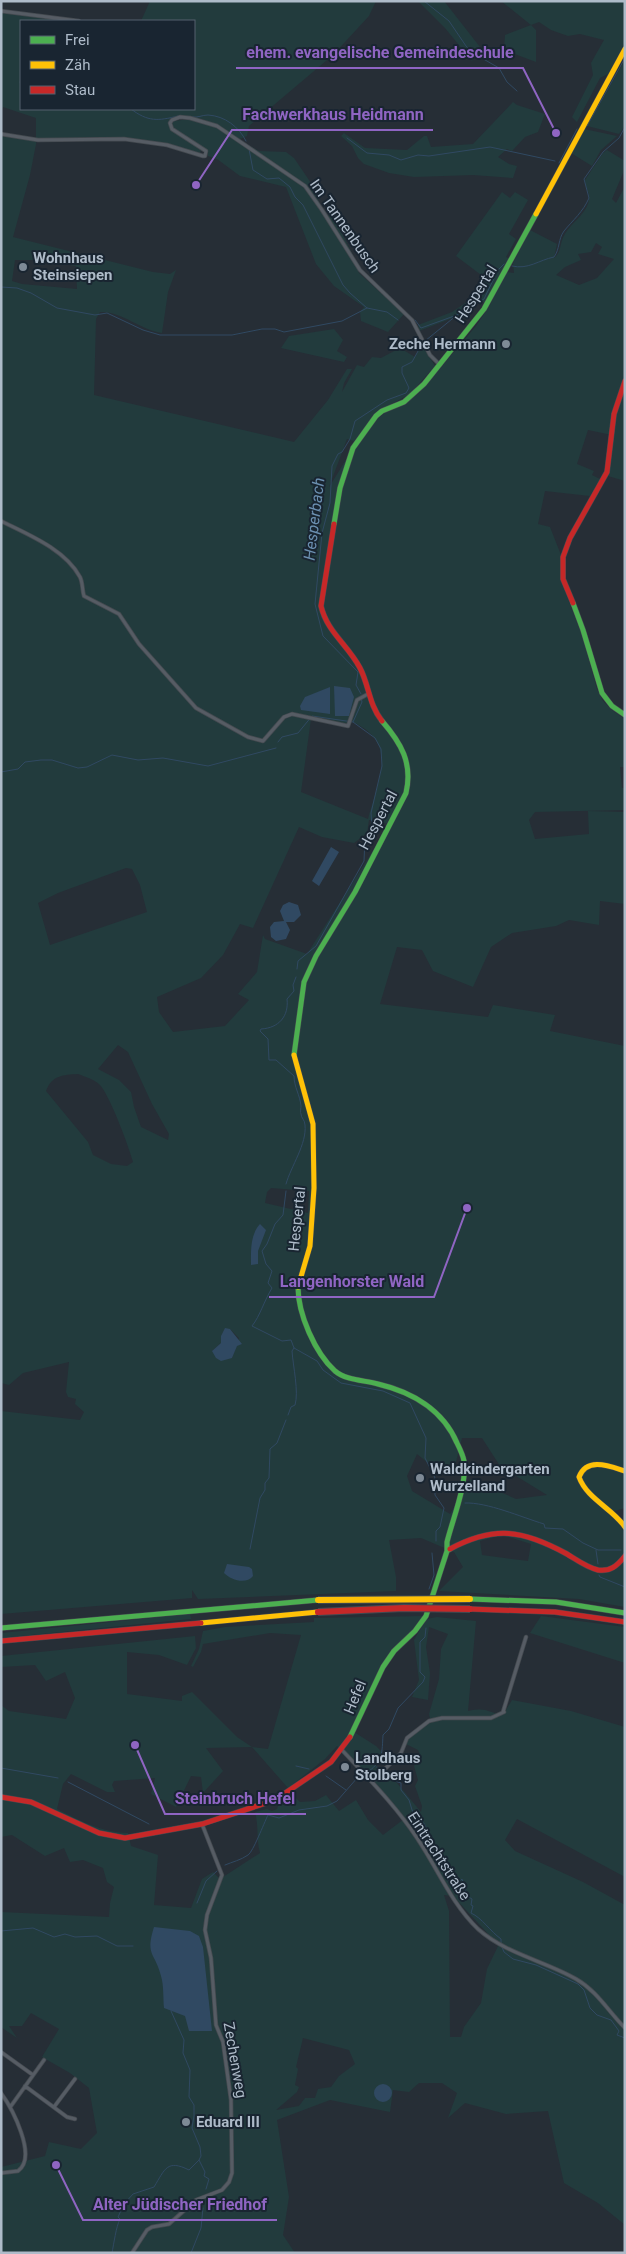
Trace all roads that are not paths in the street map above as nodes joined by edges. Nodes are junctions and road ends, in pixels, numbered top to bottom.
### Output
1 (1, 11) edge
2 (71, 20) edge
3 (625, 49) edge
4 (1, 134) edge
5 (440, 365) junction
6 (625, 381) edge
7 (1, 521) edge
8 (368, 694) junction
9 (625, 715) edge
10 (625, 1471) edge
11 (625, 1526) edge
12 (447, 1551) junction
13 (625, 1556) edge
14 (625, 1613) edge
15 (625, 1622) edge
16 (1, 1628) edge
17 (526, 1638) dead end
18 (1, 1641) edge
19 (342, 1750) junction
20 (372, 1782) junction
21 (1, 1797) edge
22 (202, 1824) junction
23 (625, 2028) edge
24 (1, 2052) edge
25 (44, 2060) dead end
26 (33, 2075) junction
27 (75, 2079) dead end
28 (25, 2086) junction
29 (1, 2093) edge
30 (11, 2106) junction
31 (54, 2107) junction
32 (76, 2119) dead end
33 (1, 2173) edge
34 (132, 2253) edge

1 - 2 street
3 - 5 main road, Hespertal
4 - 5 street, Im Tannenbusch
5 - 8 main road, Hespertal
6 - 9 main road
7 - 8 street
8 - 12 main road, Hespertal
10 - 11 main road
12 - 13 main road
12 - 19 main road, Hefel
14 - 16 main road, bridge
15 - 18 main road, bridge
17 - 20 street
19 - 20 street, Eintrachtstraße
19 - 22 main road, Hefel
20 - 23 street, Eintrachtstraße
21 - 22 main road, Hefel
22 - 34 street, Zechenweg
24 - 26 street
25 - 26 street
26 - 28 street
27 - 31 street
28 - 30 street
28 - 31 street
29 - 30 street
30 - 33 street
31 - 32 street

